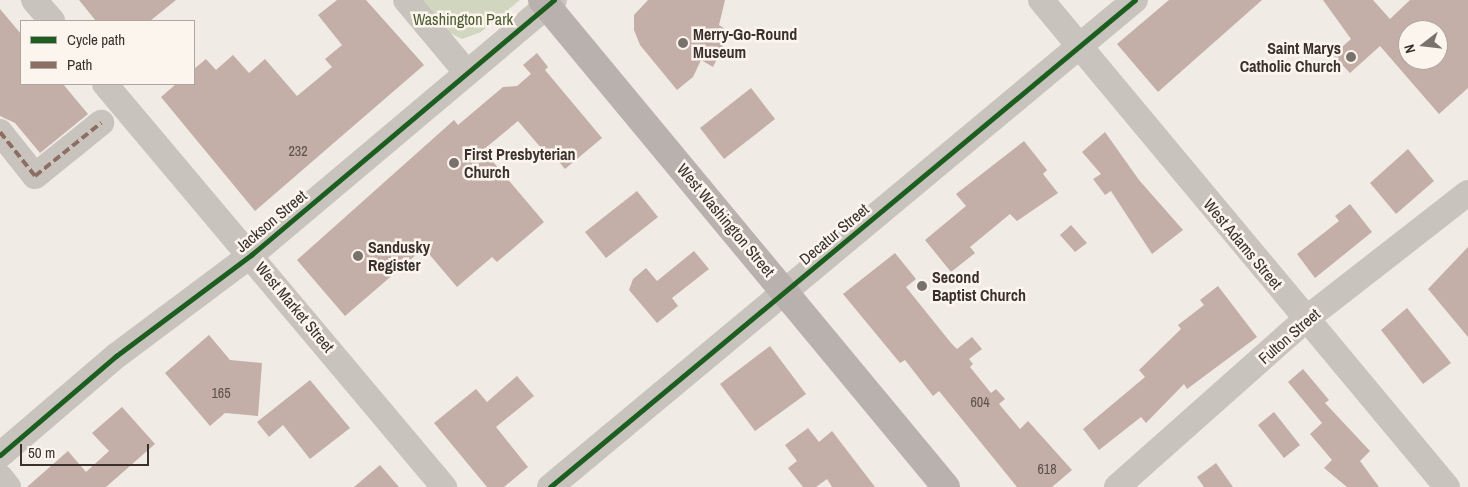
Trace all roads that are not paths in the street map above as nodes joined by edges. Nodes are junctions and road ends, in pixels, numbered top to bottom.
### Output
1 (34, 0) edge
2 (406, 0) edge
3 (1041, 0) edge
4 (1135, 0) edge
5 (548, 2) edge
6 (51, 20) edge
7 (1078, 47) junction
8 (467, 73) junction
9 (106, 85) edge
10 (100, 123) dead end
11 (0, 132) edge
12 (1468, 194) edge
13 (251, 255) junction
14 (785, 291) junction
15 (1306, 319) junction
16 (0, 455) edge
17 (0, 478) edge
18 (8, 487) edge
19 (444, 487) edge
20 (550, 487) edge
21 (946, 487) edge
22 (1117, 487) edge
23 (1447, 487) edge

1 - 6 street
2 - 8 street
3 - 7 street, West Adams Street
4 - 7 street, Decatur Street
5 - 8 street, Jackson Street
5 - 14 main road, West Washington Street
7 - 14 street, Decatur Street
7 - 15 street, West Adams Street
8 - 13 street, Jackson Street
9 - 13 street, West Market Street
10 - 11 street
12 - 15 street, Fulton Street
13 - 16 street, Jackson Street
13 - 19 street, West Market Street
14 - 20 street, Decatur Street
14 - 21 main road, West Washington Street
15 - 22 street, Fulton Street
15 - 23 street, West Adams Street
17 - 18 street

